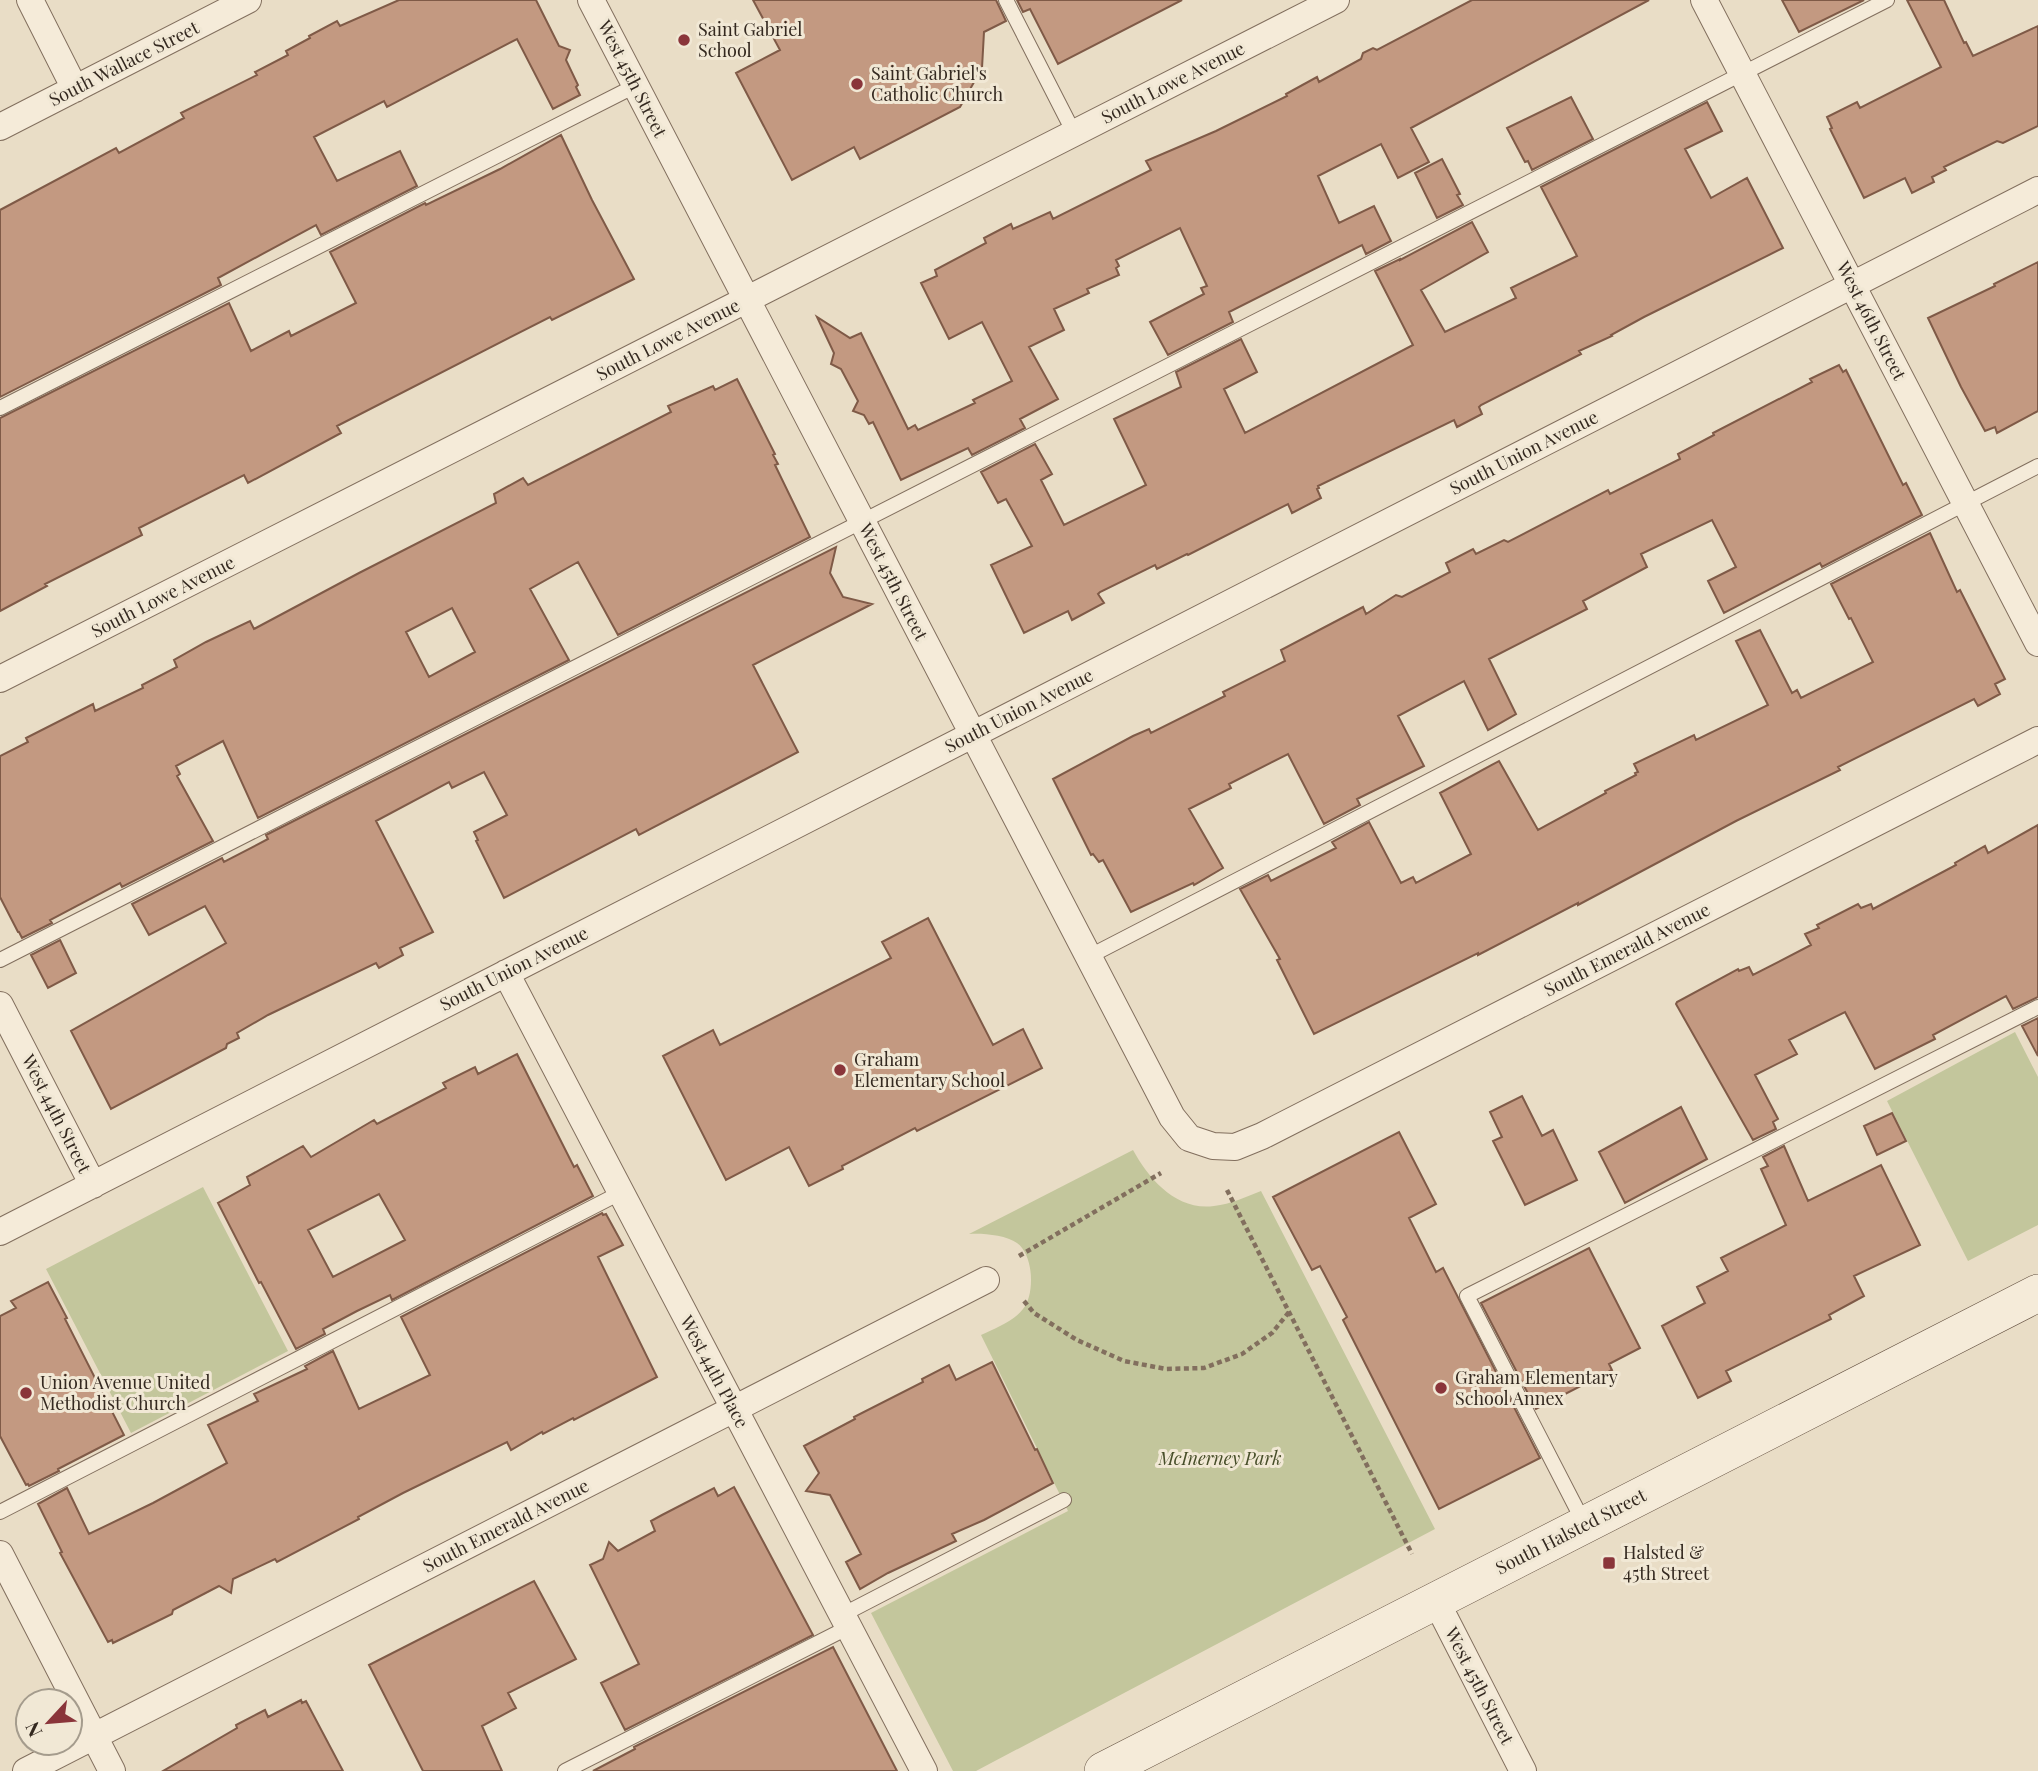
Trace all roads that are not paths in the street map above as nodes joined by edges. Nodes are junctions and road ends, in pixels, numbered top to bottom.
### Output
1 (30, 0) edge
2 (248, 0) edge
3 (591, 0) edge
4 (1006, 0) edge
5 (1336, 0) edge
6 (1704, 0) edge
7 (1887, 0) edge
8 (1742, 74) junction
9 (635, 86) junction
10 (75, 89) junction
11 (0, 127) edge
12 (1074, 134) junction
13 (2038, 190) edge
14 (1852, 285) junction
15 (746, 300) junction
16 (0, 408) edge
17 (2038, 466) edge
18 (1966, 504) junction
19 (862, 522) junction
20 (2038, 643) edge
21 (0, 679) edge
22 (972, 735) junction
23 (2038, 740) edge
24 (1088, 957) junction
25 (0, 960) edge
26 (506, 974) junction
27 (0, 1005) edge
28 (2038, 1007) edge
29 (1213, 1146) joint
30 (93, 1185) junction
31 (620, 1193) junction
32 (0, 1232) edge
33 (986, 1280) dead end
34 (2038, 1293) edge
35 (734, 1409) junction
36 (1064, 1500) dead end
37 (0, 1512) edge
38 (1585, 1525) junction
39 (0, 1554) edge
40 (1436, 1601) junction
41 (846, 1621) junction
42 (94, 1736) junction
43 (26, 1771) edge
44 (112, 1771) edge
45 (565, 1771) edge
46 (923, 1771) edge
47 (1103, 1771) edge
48 (1522, 1771) edge

1 - 10 street
2 - 10 street, South Wallace Street
3 - 9 street, West 45th Street
4 - 12 lane
5 - 12 street, South Lowe Avenue
6 - 8 street, West 46th Street
7 - 8 lane
8 - 14 street, West 46th Street
8 - 19 lane
9 - 15 street, West 45th Street
9 - 16 lane
10 - 11 street, South Wallace Street
12 - 15 street, South Lowe Avenue
13 - 14 street, South Union Avenue
14 - 18 street, West 46th Street
14 - 22 street, South Union Avenue
15 - 19 street, West 45th Street
15 - 21 street, South Lowe Avenue
17 - 18 lane
18 - 20 street, West 46th Street
18 - 24 lane
19 - 22 street, West 45th Street
19 - 25 lane
22 - 24 street, West 45th Street
22 - 26 street, South Union Avenue
23 - 29 street, South Emerald Avenue
24 - 29 street, West 45th Street
26 - 30 street, South Union Avenue
26 - 31 street, West 44th Place
27 - 30 street, West 44th Street
28 - 38 lane
30 - 32 street, South Union Avenue
31 - 35 street, West 44th Place
31 - 37 lane
33 - 35 street, South Emerald Avenue
34 - 38 main road, South Halsted Street
35 - 41 street, West 44th Place
35 - 42 street, South Emerald Avenue
36 - 41 lane
38 - 40 main road, South Halsted Street
39 - 42 street
40 - 47 main road, South Halsted Street
40 - 48 street, West 45th Street
41 - 45 lane
41 - 46 street, West 44th Place
42 - 43 street, South Emerald Avenue
42 - 44 street

